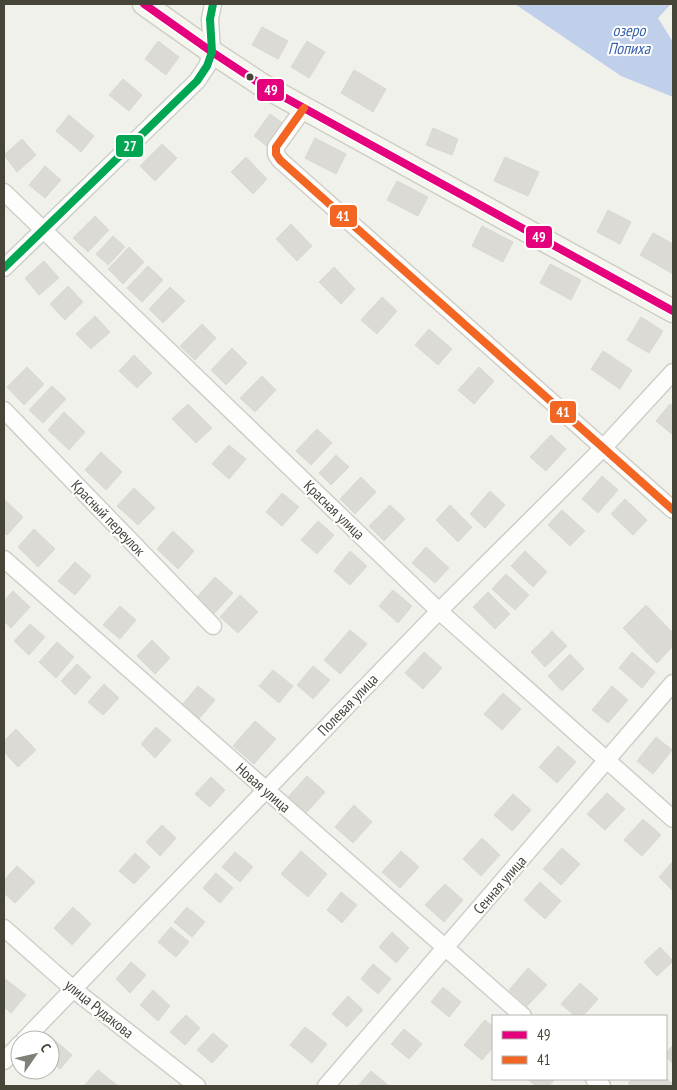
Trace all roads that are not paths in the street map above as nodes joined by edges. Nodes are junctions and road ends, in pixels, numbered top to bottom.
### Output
1 (144, 4) edge
2 (213, 4) edge
3 (212, 52) junction
4 (304, 108) junction
5 (4, 192) edge
6 (44, 230) junction
7 (4, 268) edge
8 (673, 311) edge
9 (673, 372) edge
10 (4, 410) edge
11 (604, 447) junction
12 (673, 510) edge
13 (4, 559) edge
14 (439, 611) junction
15 (213, 626) dead end
16 (673, 684) edge
17 (607, 760) junction
18 (265, 790) junction
19 (673, 819) edge
20 (4, 928) edge
21 (445, 948) junction
22 (73, 989) junction
23 (522, 1015) edge
24 (34, 1030) edge
25 (197, 1086) edge
26 (326, 1086) edge

1 - 3 street
2 - 3 street
3 - 4 street
3 - 6 street
4 - 8 street
4 - 11 street
5 - 6 street, Красная улица
6 - 7 street
6 - 14 street, Красная улица
9 - 11 street, Полевая улица
10 - 15 street, Красный переулок
11 - 12 street
11 - 14 street, Полевая улица
13 - 18 street, Новая улица
14 - 17 street, Красная улица
14 - 18 street, Полевая улица
16 - 17 street, Сенная улица
17 - 19 street, Красная улица
17 - 21 street, Сенная улица
18 - 21 street, Новая улица
18 - 22 street, Полевая улица
20 - 22 street, улица Рудакова
21 - 23 street, Новая улица
21 - 26 street, Сенная улица
22 - 24 street, Полевая улица
22 - 25 street, улица Рудакова

